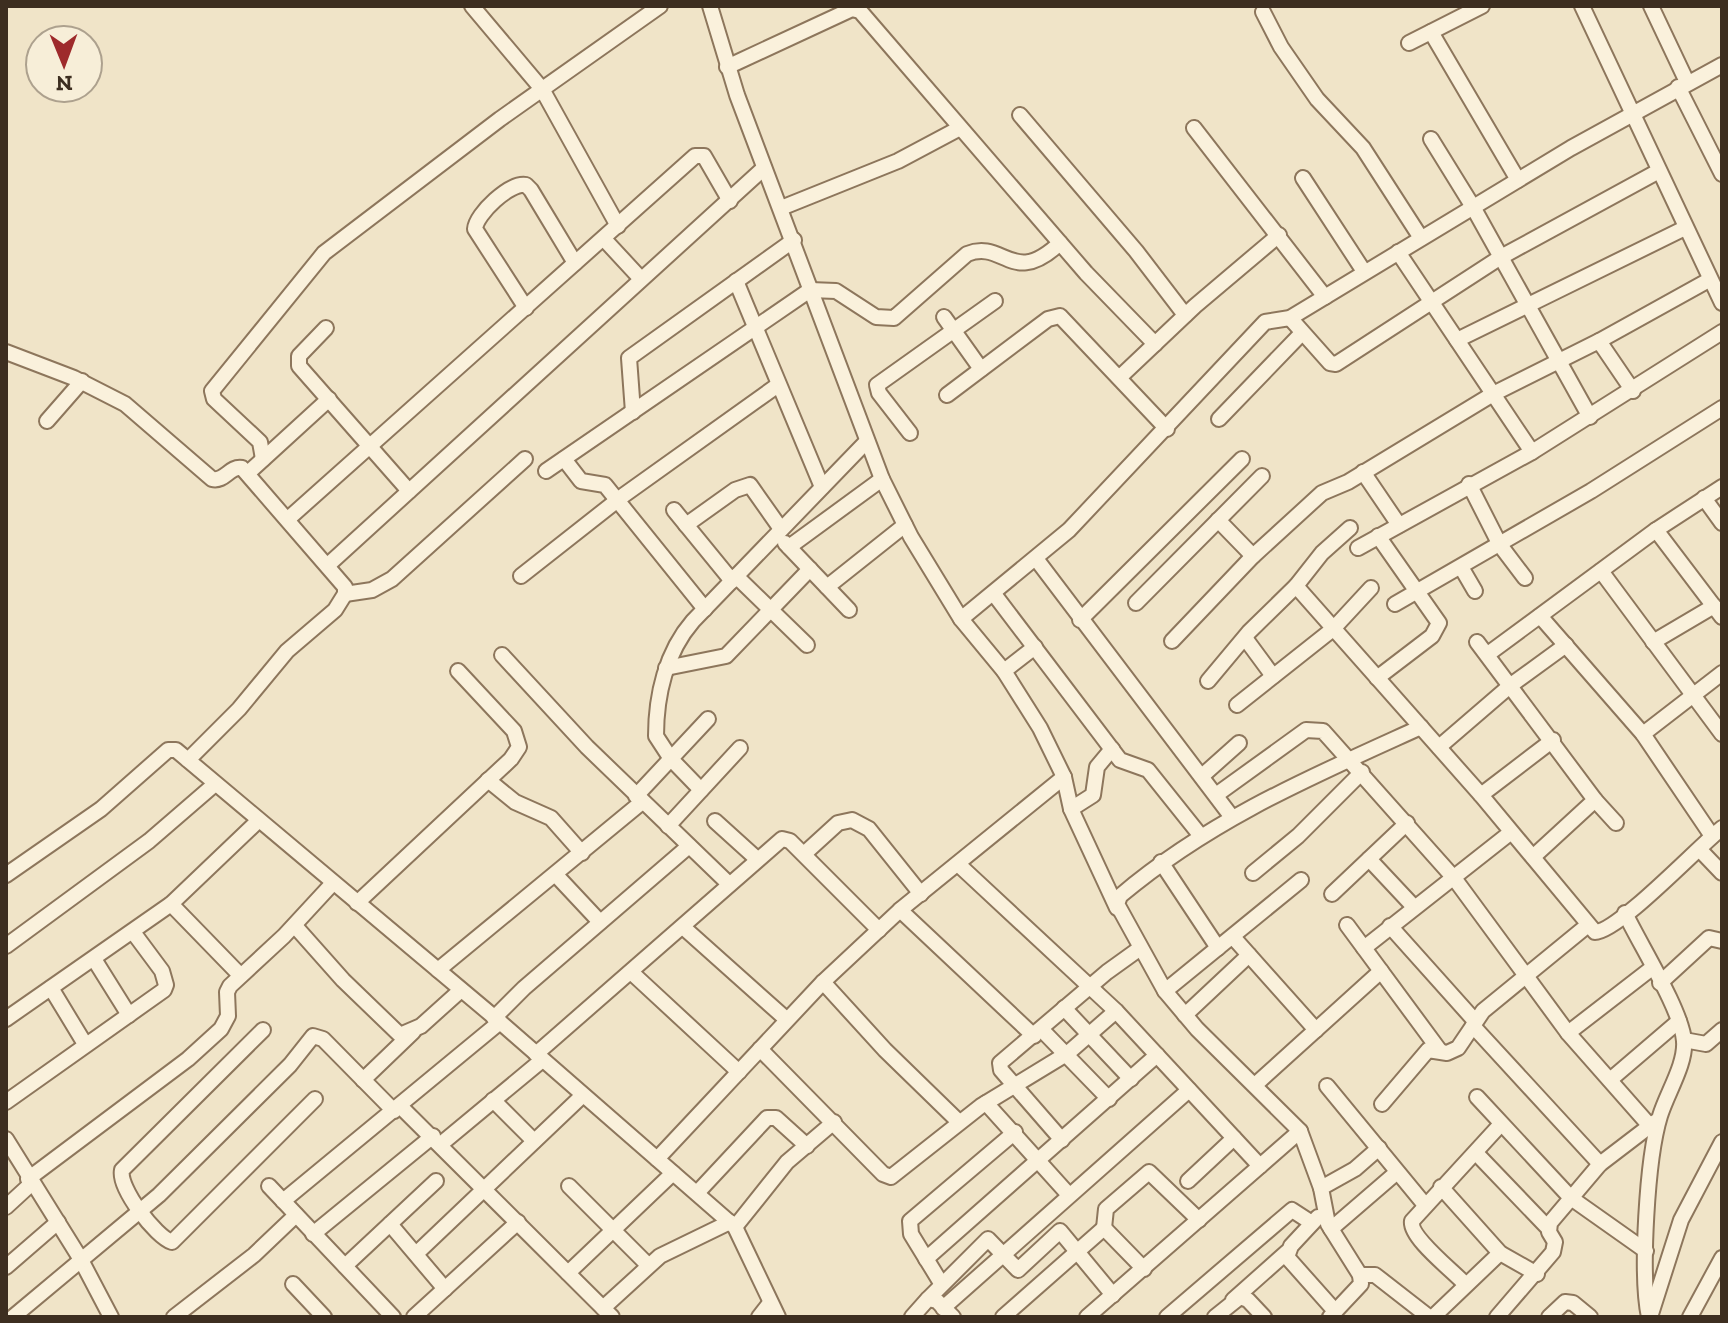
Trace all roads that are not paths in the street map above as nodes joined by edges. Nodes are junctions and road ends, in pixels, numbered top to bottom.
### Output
1 (472, 6) edge
2 (660, 6) edge
3 (710, 6) edge
4 (1482, 6) edge
5 (1582, 6) edge
6 (1651, 6) edge
7 (1263, 12) dead end
8 (1431, 32) junction
9 (1409, 43) dead end
10 (1722, 65) edge
11 (727, 67) junction
12 (1683, 84) junction
13 (542, 89) junction
14 (1632, 113) junction
15 (1020, 115) dead end
16 (960, 128) junction
17 (1194, 128) dead end
18 (1431, 139) dead end
19 (764, 168) junction
20 (1657, 172) junction
21 (1722, 174) edge
22 (1303, 178) dead end
23 (1518, 180) junction
24 (730, 201) junction
25 (1473, 207) junction
26 (781, 208) junction
27 (618, 226) junction
28 (1685, 228) junction
29 (1279, 235) junction
30 (1421, 238) junction
31 (604, 239) junction
32 (794, 240) junction
33 (1060, 243) junction
34 (1398, 252) junction
35 (1501, 257) junction
36 (575, 263) junction
37 (1363, 270) junction
38 (641, 279) junction
39 (1709, 280) junction
40 (736, 281) junction
41 (810, 290) junction
42 (1325, 297) junction
43 (995, 301) dead end
44 (1431, 302) junction
45 (1722, 303) edge
46 (1528, 305) junction
47 (526, 308) junction
48 (1185, 315) junction
49 (944, 317) dead end
50 (1290, 318) junction
51 (755, 327) junction
52 (326, 328) dead end
53 (955, 332) junction
54 (1722, 332) edge
55 (1301, 334) junction
56 (1457, 340) junction
57 (1599, 341) junction
58 (1155, 344) junction
59 (6, 352) edge
60 (1559, 361) junction
61 (981, 369) junction
62 (1120, 377) junction
63 (82, 381) junction
64 (778, 385) junction
65 (1633, 391) junction
66 (1493, 394) junction
67 (947, 395) dead end
68 (329, 399) junction
69 (1722, 408) edge
70 (633, 412) junction
71 (1590, 417) junction
72 (1219, 419) dead end
73 (47, 421) dead end
74 (1167, 429) junction
75 (910, 433) dead end
76 (867, 441) junction
77 (372, 445) junction
78 (1532, 452) junction
79 (263, 459) junction
80 (525, 459) dead end
81 (564, 459) junction
82 (1242, 459) dead end
83 (546, 471) dead end
84 (1363, 472) junction
85 (248, 473) junction
86 (1262, 476) dead end
87 (882, 479) junction
88 (1469, 484) junction
89 (822, 487) junction
90 (1722, 487) edge
91 (409, 491) junction
92 (1704, 498) junction
93 (618, 500) junction
94 (674, 510) dead end
95 (288, 519) junction
96 (1218, 520) junction
97 (1722, 523) edge
98 (686, 525) junction
99 (905, 525) junction
100 (1399, 525) junction
101 (1350, 528) dead end
102 (1656, 530) junction
103 (779, 531) junction
104 (1378, 536) junction
105 (1500, 545) junction
106 (789, 547) junction
107 (1358, 548) dead end
108 (1253, 556) junction
109 (1037, 560) junction
110 (328, 565) junction
111 (1461, 567) junction
112 (810, 569) junction
113 (1601, 571) junction
114 (521, 576) dead end
115 (1525, 578) dead end
116 (734, 579) junction
117 (1296, 586) junction
118 (827, 587) junction
119 (1371, 588) dead end
120 (1475, 591) dead end
121 (1415, 592) junction
122 (345, 594) junction
123 (994, 594) junction
124 (1136, 603) dead end
125 (1395, 604) dead end
126 (705, 609) junction
127 (770, 610) junction
128 (849, 610) dead end
129 (1718, 612) edge
130 (1540, 616) junction
131 (961, 619) junction
132 (1080, 620) junction
133 (1333, 629) junction
134 (1245, 638) junction
135 (1172, 641) dead end
136 (1477, 642) dead end
137 (1653, 642) junction
138 (807, 645) dead end
139 (1566, 645) junction
140 (1035, 647) junction
141 (1488, 654) junction
142 (502, 655) dead end
143 (666, 668) junction
144 (458, 671) dead end
145 (1004, 671) junction
146 (1722, 673) edge
147 (1273, 676) junction
148 (1377, 678) junction
149 (1208, 681) dead end
150 (1511, 685) junction
151 (1693, 695) junction
152 (1237, 705) dead end
153 (708, 719) dead end
154 (1421, 727) junction
155 (1643, 734) junction
156 (1722, 734) edge
157 (1553, 740) junction
158 (1239, 743) dead end
159 (1439, 747) junction
160 (740, 748) dead end
161 (1112, 749) junction
162 (671, 759) junction
163 (1351, 759) junction
164 (188, 760) junction
165 (1362, 772) junction
166 (1202, 776) junction
167 (1064, 777) junction
168 (488, 780) junction
169 (215, 784) junction
170 (701, 790) junction
171 (1216, 795) junction
172 (1481, 795) junction
173 (639, 799) junction
174 (1595, 800) junction
175 (1071, 809) junction
176 (1231, 816) junction
177 (258, 821) junction
178 (715, 821) dead end
179 (1407, 823) junction
180 (1616, 823) dead end
181 (668, 826) junction
182 (1717, 832) edge
183 (1510, 833) junction
184 (1200, 835) junction
185 (689, 846) junction
186 (1700, 850) junction
187 (582, 853) junction
188 (804, 854) junction
189 (1533, 857) junction
190 (757, 859) junction
191 (1369, 859) junction
192 (1161, 862) junction
193 (959, 865) junction
194 (1253, 873) dead end
195 (1722, 873) edge
196 (6, 875) edge
197 (556, 875) junction
198 (1454, 878) junction
199 (1301, 880) dead end
200 (333, 883) junction
201 (729, 884) junction
202 (921, 894) junction
203 (1332, 894) dead end
204 (357, 903) junction
205 (171, 904) junction
206 (1414, 907) junction
207 (1117, 908) junction
208 (900, 910) junction
209 (1625, 913) junction
210 (600, 922) junction
211 (1347, 925) dead end
212 (1588, 925) junction
213 (295, 926) junction
214 (1390, 926) junction
215 (683, 927) junction
216 (879, 930) junction
217 (133, 932) junction
218 (1233, 937) junction
219 (1722, 940) edge
220 (6, 946) edge
221 (1218, 948) junction
222 (1364, 948) junction
223 (1139, 949) junction
224 (1249, 955) junction
225 (94, 959) junction
226 (1652, 968) junction
227 (438, 970) junction
228 (1381, 971) junction
229 (631, 972) junction
230 (240, 975) junction
231 (1524, 975) junction
232 (823, 982) junction
233 (1660, 983) junction
234 (1090, 986) junction
235 (51, 988) junction
236 (461, 990) junction
237 (1165, 991) junction
238 (1064, 1008) junction
239 (1116, 1011) junction
240 (129, 1015) junction
241 (1185, 1015) junction
242 (6, 1019) edge
243 (786, 1019) junction
244 (497, 1020) junction
245 (1679, 1021) junction
246 (1474, 1024) junction
247 (263, 1030) dead end
248 (1316, 1030) junction
249 (1722, 1030) edge
250 (414, 1032) junction
251 (1038, 1033) junction
252 (1568, 1033) junction
253 (1088, 1035) junction
254 (1684, 1040) junction
255 (85, 1044) junction
256 (760, 1049) junction
257 (1440, 1051) junction
258 (1068, 1053) junction
259 (1157, 1055) junction
260 (539, 1057) junction
261 (739, 1072) junction
262 (1131, 1079) junction
263 (363, 1080) junction
264 (1610, 1080) junction
265 (1013, 1085) junction
266 (1255, 1085) junction
267 (1327, 1086) dead end
268 (1189, 1090) junction
269 (582, 1096) junction
270 (1477, 1097) dead end
271 (315, 1099) dead end
272 (1109, 1099) junction
273 (493, 1100) junction
274 (6, 1102) edge
275 (986, 1103) junction
276 (1382, 1104) dead end
277 (397, 1108) junction
278 (834, 1122) junction
279 (959, 1122) junction
280 (1654, 1123) junction
281 (1501, 1124) junction
282 (1300, 1131) junction
283 (1015, 1132) junction
284 (1234, 1138) junction
285 (6, 1139) edge
286 (437, 1140) junction
287 (1062, 1140) junction
288 (534, 1141) junction
289 (1722, 1142) edge
290 (807, 1146) junction
291 (1379, 1148) junction
292 (1477, 1154) junction
293 (657, 1159) junction
294 (1040, 1160) junction
295 (1600, 1164) junction
296 (1260, 1166) junction
297 (673, 1173) junction
298 (1396, 1173) junction
299 (436, 1181) dead end
300 (1188, 1181) dead end
301 (30, 1182) junction
302 (269, 1186) dead end
303 (569, 1186) dead end
304 (1441, 1187) junction
305 (484, 1188) junction
306 (1321, 1188) junction
307 (697, 1193) junction
308 (1069, 1195) junction
309 (1571, 1198) junction
310 (283, 1201) junction
311 (1425, 1205) junction
312 (6, 1207) edge
313 (140, 1211) junction
314 (1324, 1211) junction
315 (296, 1215) junction
316 (1199, 1220) junction
317 (58, 1222) junction
318 (518, 1222) junction
319 (1312, 1223) junction
320 (390, 1224) junction
321 (732, 1224) junction
322 (1104, 1228) junction
323 (1548, 1228) junction
324 (1331, 1229) junction
325 (613, 1230) junction
326 (313, 1234) junction
327 (1646, 1251) junction
328 (1287, 1252) junction
329 (417, 1253) junction
330 (1004, 1253) junction
331 (1078, 1253) junction
332 (1500, 1253) junction
333 (80, 1258) junction
334 (1722, 1258) edge
335 (926, 1259) junction
336 (648, 1265) junction
337 (345, 1266) junction
338 (6, 1267) edge
339 (1144, 1269) junction
340 (568, 1273) junction
341 (1537, 1274) junction
342 (1360, 1275) junction
343 (941, 1283) junction
344 (293, 1284) dead end
345 (1465, 1284) junction
346 (445, 1289) junction
347 (1113, 1295) junction
348 (928, 1299) junction
349 (1233, 1300) junction
350 (770, 1303) junction
351 (607, 1312) edge
352 (948, 1312) edge
353 (105, 1314) edge
354 (1097, 1314) edge
355 (1174, 1315) edge
356 (1333, 1315) edge
357 (13, 1317) edge
358 (174, 1317) edge
359 (324, 1317) edge
360 (393, 1317) edge
361 (414, 1317) edge
362 (759, 1317) edge
363 (778, 1317) edge
364 (912, 1317) edge
365 (1003, 1317) edge
366 (1215, 1317) edge
367 (1264, 1317) edge
368 (1431, 1317) edge
369 (1497, 1317) edge
370 (1549, 1317) edge
371 (1590, 1317) edge
372 (1649, 1317) edge
373 (1690, 1317) edge

1 - 13 street
2 - 13 street
3 - 11 street
4 - 8 street
5 - 14 street
6 - 12 street
7 - 30 street
8 - 9 street
8 - 23 street
10 - 12 street
11 - 16 street
11 - 19 street
12 - 14 street
12 - 21 street
13 - 27 street
13 - 79 street
14 - 20 street
14 - 23 street
15 - 48 street
16 - 26 street
16 - 33 street
17 - 29 street
18 - 25 street
19 - 24 street
19 - 26 street
20 - 28 street
20 - 35 street
22 - 37 street
23 - 25 street
24 - 27 street
24 - 38 street
25 - 30 street
25 - 35 street
26 - 32 street
27 - 31 street
28 - 39 street
28 - 46 street
29 - 42 street
29 - 48 street
30 - 34 street
31 - 36 street
31 - 38 street
32 - 40 street
32 - 41 street
33 - 41 street
33 - 58 street
34 - 37 street
34 - 44 street
35 - 44 street
35 - 46 street
36 - 47 street
36 - 47 street
37 - 42 street
38 - 91 street
39 - 45 street
39 - 57 street
40 - 51 street
40 - 70 street
41 - 51 street
41 - 76 street
42 - 50 street
43 - 53 street
44 - 55 street
44 - 56 street
46 - 56 street
46 - 60 street
47 - 77 street
48 - 58 street
49 - 53 street
50 - 55 street
50 - 74 street
51 - 64 street
51 - 70 street
52 - 68 street
53 - 61 street
53 - 75 street
54 - 65 street
55 - 72 street
56 - 66 street
57 - 60 street
57 - 65 street
58 - 62 street
59 - 63 street
60 - 66 street
60 - 71 street
61 - 62 street
61 - 67 street
62 - 74 street
63 - 73 street
63 - 85 street
64 - 89 street
64 - 93 street
65 - 71 street
66 - 78 street
66 - 84 street
68 - 77 street
68 - 79 street
69 - 105 street
70 - 81 street
71 - 78 street
74 - 109 street
76 - 87 street
76 - 89 street
77 - 91 street
77 - 95 street
78 - 88 street
79 - 85 street
80 - 122 street
81 - 83 street
81 - 93 street
82 - 132 street
84 - 100 street
84 - 108 street
85 - 95 street
86 - 96 street
87 - 99 street
87 - 106 street
88 - 100 street
88 - 105 street
89 - 103 street
90 - 92 street
91 - 110 street
92 - 97 street
92 - 102 street
93 - 114 street
93 - 126 street
94 - 98 street
95 - 110 street
96 - 108 street
96 - 124 street
98 - 103 street
98 - 116 street
99 - 118 street
99 - 131 street
100 - 104 street
101 - 117 street
102 - 113 street
102 - 129 street
103 - 106 street
103 - 116 street
104 - 107 street
104 - 121 street
105 - 111 street
105 - 115 street
106 - 112 street
108 - 135 street
109 - 123 street
109 - 132 street
110 - 122 street
111 - 120 street
111 - 121 street
112 - 118 street
112 - 127 street
113 - 130 street
113 - 137 street
116 - 126 street
116 - 127 street
117 - 133 street
117 - 134 street
118 - 128 street
119 - 133 street
121 - 125 street
121 - 148 street
122 - 164 street
123 - 131 street
123 - 140 street
126 - 143 street
127 - 138 street
127 - 143 street
129 - 137 street
130 - 139 street
130 - 141 street
131 - 145 street
132 - 166 street
133 - 147 street
133 - 148 street
134 - 147 street
134 - 149 street
136 - 141 street
137 - 151 street
139 - 150 street
139 - 155 street
140 - 145 street
140 - 161 street
141 - 150 street
142 - 173 street
143 - 162 street
144 - 168 street
145 - 167 street
146 - 151 street
147 - 152 street
148 - 154 street
150 - 157 street
150 - 159 street
151 - 155 street
151 - 156 street
153 - 162 street
154 - 159 street
154 - 163 street
155 - 182 street
157 - 172 street
157 - 174 street
158 - 166 street
159 - 172 street
160 - 170 street
161 - 175 street
161 - 184 street
162 - 170 street
162 - 173 street
163 - 165 street
163 - 171 street
163 - 176 street
164 - 169 street
164 - 196 street
165 - 179 street
165 - 194 street
166 - 171 street
167 - 175 street
167 - 193 street
168 - 187 street
168 - 204 street
169 - 177 street
169 - 220 street
170 - 181 street
171 - 176 street
172 - 183 street
173 - 181 street
173 - 187 street
174 - 180 street
174 - 189 street
175 - 207 street
176 - 184 street
177 - 200 street
177 - 205 street
178 - 190 street
179 - 191 street
179 - 198 street
181 - 185 street
182 - 186 street
183 - 189 street
183 - 198 street
184 - 192 street
185 - 201 street
185 - 210 street
186 - 195 street
186 - 209 street
187 - 197 street
188 - 190 street
188 - 202 street
188 - 216 street
189 - 212 street
190 - 201 street
191 - 203 street
191 - 206 street
192 - 207 street
192 - 221 street
193 - 202 street
193 - 234 street
197 - 210 street
197 - 227 street
198 - 206 street
198 - 231 street
199 - 218 street
200 - 204 street
200 - 213 street
201 - 215 street
202 - 208 street
204 - 227 street
205 - 217 street
205 - 230 street
206 - 214 street
207 - 223 street
208 - 216 street
208 - 251 street
209 - 212 street
209 - 226 street
210 - 244 street
211 - 222 street
212 - 231 street
213 - 230 street
213 - 250 street
214 - 222 street
214 - 246 street
215 - 229 street
215 - 243 street
216 - 232 street
217 - 225 street
217 - 240 street
218 - 221 street
218 - 224 street
219 - 233 street
221 - 237 street
222 - 228 street
223 - 234 street
223 - 237 street
224 - 241 street
224 - 248 street
225 - 235 street
225 - 240 street
226 - 233 street
226 - 252 street
227 - 236 street
228 - 248 street
228 - 257 street
229 - 260 street
229 - 261 street
230 - 301 street
231 - 246 street
231 - 252 street
232 - 243 street
232 - 279 street
233 - 245 street
234 - 238 street
234 - 239 street
235 - 242 street
235 - 255 street
236 - 244 street
236 - 250 street
237 - 241 street
238 - 251 street
238 - 253 street
239 - 253 street
239 - 259 street
240 - 255 street
241 - 266 street
243 - 256 street
244 - 260 street
244 - 277 street
245 - 254 street
245 - 264 street
246 - 257 street
246 - 295 street
247 - 313 street
248 - 266 street
249 - 254 street
250 - 263 street
251 - 258 street
251 - 265 street
252 - 264 street
253 - 258 street
253 - 262 street
254 - 280 street
255 - 274 street
256 - 261 street
256 - 278 street
257 - 276 street
258 - 265 street
258 - 272 street
259 - 262 street
259 - 268 street
260 - 269 street
260 - 273 street
261 - 293 street
262 - 272 street
263 - 277 street
263 - 313 street
264 - 280 street
265 - 275 street
265 - 287 street
266 - 282 street
267 - 291 street
268 - 284 street
268 - 308 street
269 - 288 street
269 - 293 street
270 - 281 street
271 - 313 street
272 - 287 street
273 - 286 street
273 - 288 street
275 - 279 street
275 - 283 street
277 - 286 street
277 - 310 street
278 - 279 street
278 - 290 street
280 - 295 street
280 - 327 street
281 - 292 street
281 - 309 street
282 - 296 street
282 - 306 street
283 - 294 street
283 - 335 street
284 - 296 street
284 - 300 street
285 - 301 street
286 - 305 street
286 - 326 street
287 - 294 street
288 - 305 street
289 - 372 street
290 - 307 street
290 - 321 street
291 - 298 street
291 - 306 street
292 - 304 street
292 - 323 street
293 - 297 street
294 - 308 street
294 - 335 street
295 - 309 street
296 - 316 street
297 - 307 street
297 - 325 street
298 - 311 street
298 - 324 street
299 - 320 street
301 - 312 street
301 - 317 street
302 - 310 street
303 - 325 street
304 - 311 street
304 - 332 street
305 - 318 street
305 - 329 street
306 - 314 street
307 - 321 street
308 - 330 street
309 - 323 street
309 - 327 street
310 - 315 street
311 - 345 street
313 - 333 street
314 - 319 street
314 - 324 street
315 - 326 street
315 - 358 street
316 - 322 street
316 - 339 street
317 - 333 street
317 - 338 street
318 - 340 street
318 - 346 street
319 - 328 street
319 - 355 street
320 - 329 street
320 - 337 street
321 - 336 street
321 - 350 street
322 - 331 street
322 - 339 street
323 - 341 street
324 - 342 street
325 - 336 street
325 - 340 street
326 - 337 street
327 - 372 street
328 - 349 street
328 - 356 street
329 - 346 street
330 - 331 street
330 - 343 street
330 - 352 street
331 - 347 street
331 - 365 street
332 - 341 street
332 - 345 street
333 - 353 street
333 - 357 street
334 - 373 street
335 - 343 street
336 - 351 street
337 - 360 street
339 - 347 street
340 - 351 street
341 - 369 street
342 - 356 street
342 - 368 street
343 - 348 street
344 - 359 street
345 - 368 street
346 - 361 street
347 - 354 street
348 - 352 street
348 - 364 street
349 - 366 street
349 - 367 street
350 - 362 street
350 - 363 street
370 - 371 street

